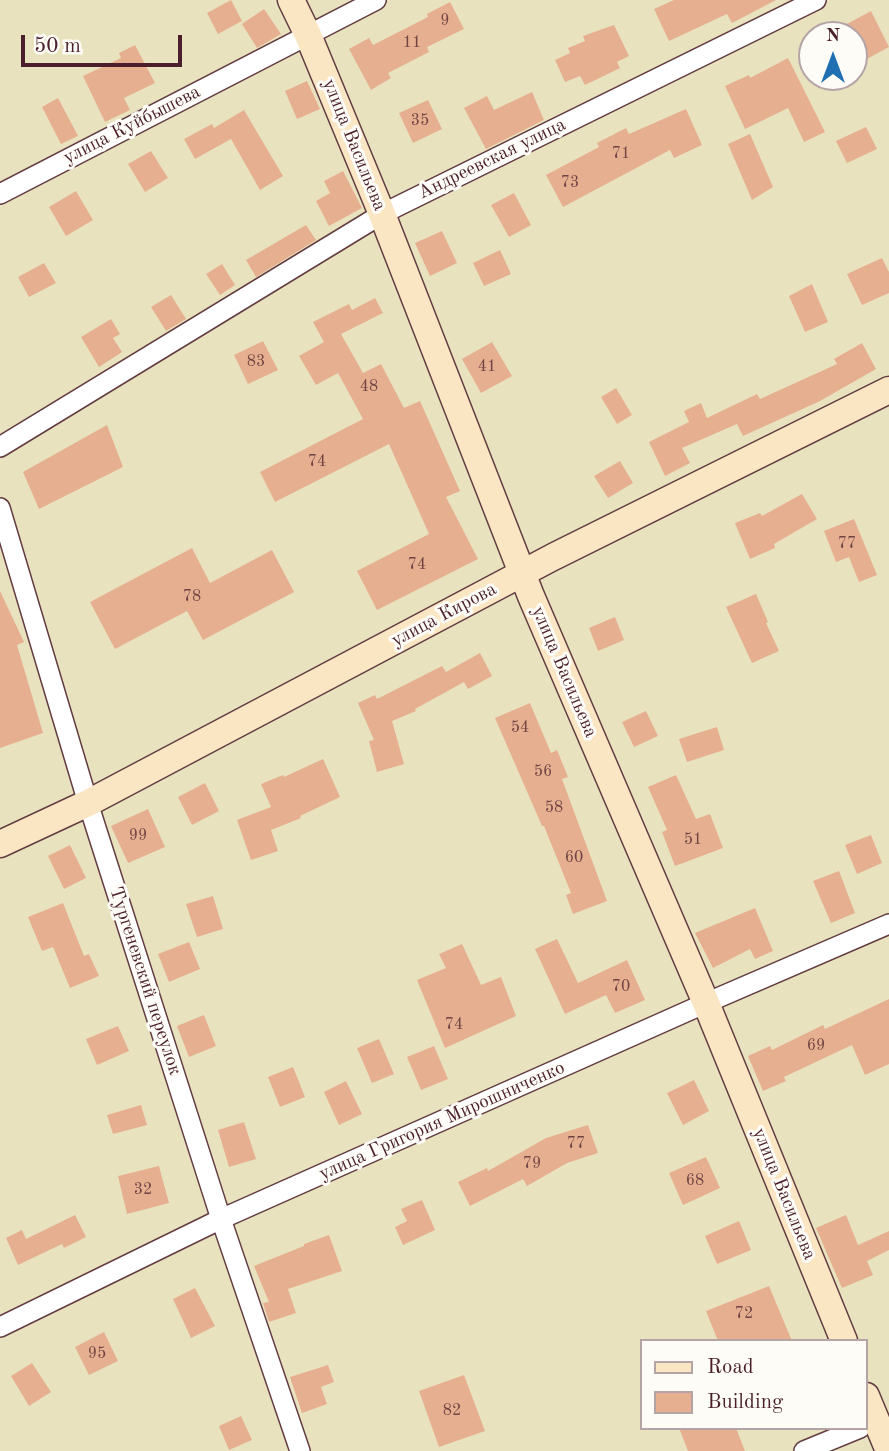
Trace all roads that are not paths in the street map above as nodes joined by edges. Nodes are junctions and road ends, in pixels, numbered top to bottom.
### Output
1 (290, 0) edge
2 (376, 0) edge
3 (816, 0) edge
4 (308, 35) junction
5 (0, 194) edge
6 (382, 214) junction
7 (889, 390) edge
8 (0, 447) edge
9 (0, 508) edge
10 (523, 574) junction
11 (88, 803) junction
12 (0, 844) edge
13 (889, 924) edge
14 (706, 1003) junction
15 (221, 1219) junction
16 (0, 1327) edge
17 (843, 1339) edge
18 (868, 1403) edge
19 (873, 1423) edge
20 (856, 1430) edge
21 (300, 1451) edge
22 (804, 1451) edge
23 (889, 1451) edge

1 - 4 street, улица Васильева
2 - 4 street, улица Куйбышева
3 - 6 street, Андреевская улица
4 - 5 street, улица Куйбышева
4 - 6 street, улица Васильева
6 - 8 street, Андреевская улица
6 - 10 street, улица Васильева
7 - 10 street, улица Кирова
9 - 11 street, Тургеневский переулок
10 - 11 street, улица Кирова
10 - 14 street, улица Васильева
11 - 12 street, улица Кирова
11 - 15 street, Тургеневский переулок
13 - 14 street, улица Григория Мирошниченко
14 - 15 street, улица Григория Мирошниченко
14 - 17 street, улица Васильева
15 - 16 street, улица Григория Мирошниченко
15 - 21 street, Тургеневский переулок
18 - 19 street
19 - 23 street
20 - 22 street

